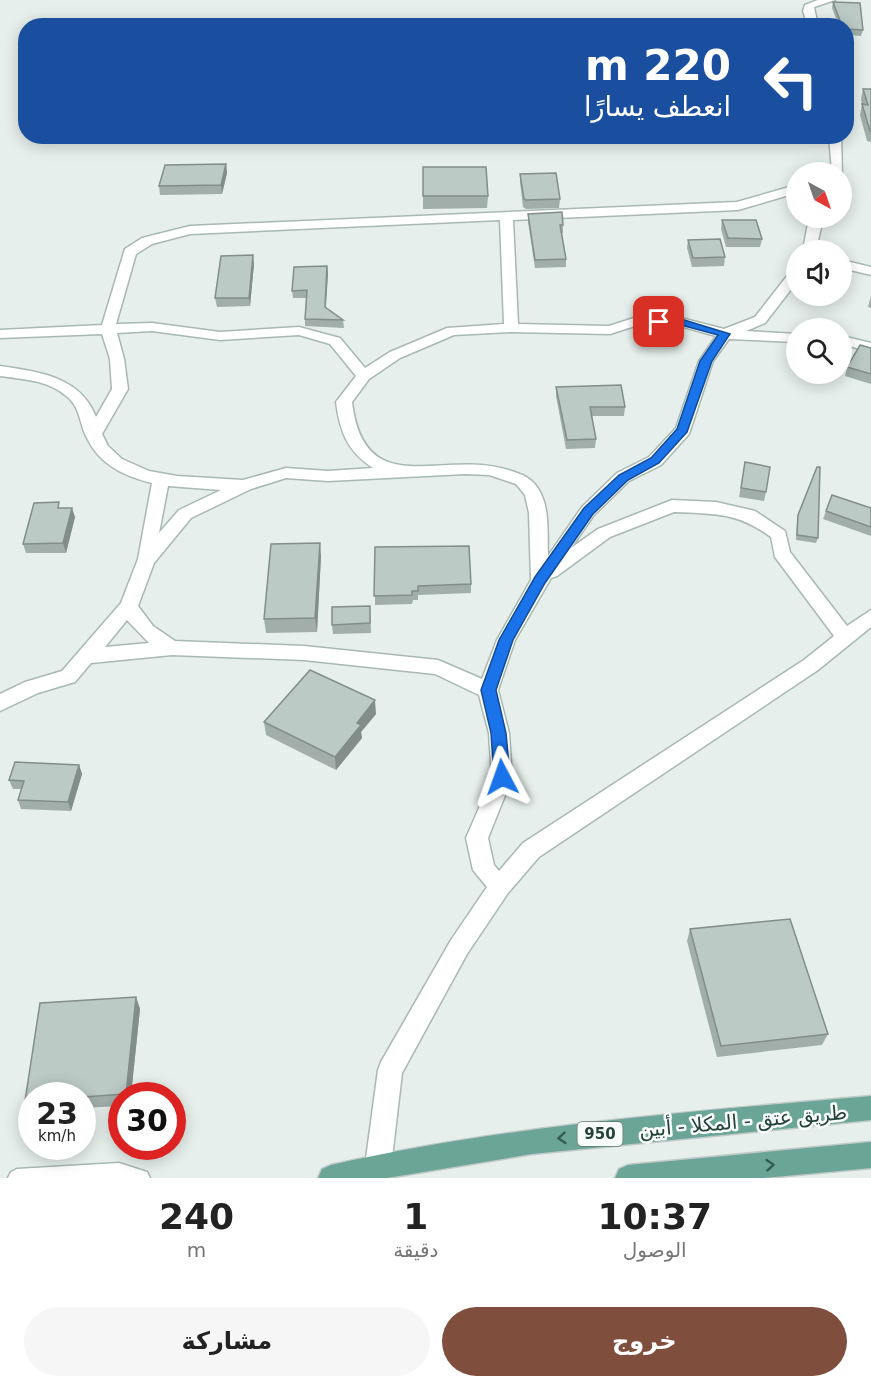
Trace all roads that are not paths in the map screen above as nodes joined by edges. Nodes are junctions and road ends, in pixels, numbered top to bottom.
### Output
1 (830, 0) edge
2 (810, 18) edge
3 (834, 144) edge
4 (836, 162) edge
5 (786, 192) edge
6 (506, 217) junction
7 (852, 266) edge
8 (871, 271) edge
9 (786, 287) edge
10 (108, 328) junction
11 (511, 328) junction
12 (0, 334) edge
13 (725, 334) junction
14 (786, 337) edge
15 (852, 343) edge
16 (871, 348) edge
17 (0, 371) edge
18 (364, 376) junction
19 (93, 436) junction
20 (392, 472) junction
21 (161, 481) junction
22 (245, 485) junction
23 (146, 561) junction
24 (540, 580) junction
25 (129, 606) junction
26 (871, 617) edge
27 (846, 639) junction
28 (172, 648) junction
29 (86, 656) junction
30 (488, 690) junction
31 (0, 703) edge
32 (500, 886) junction
33 (871, 1108) edge
34 (871, 1155) edge
35 (378, 1166) junction
36 (17, 1178) edge
37 (141, 1178) edge
38 (331, 1178) edge
39 (628, 1178) edge

1 - 2 street
3 - 4 street
5 - 6 street
6 - 10 street
6 - 11 street
7 - 8 street
9 - 13 street
10 - 12 street
10 - 18 street
10 - 19 street
11 - 13 street
11 - 18 street
13 - 14 street
13 - 24 street
15 - 16 street
17 - 19 street
18 - 20 street
19 - 21 street
20 - 22 street
20 - 24 street
21 - 22 street
21 - 23 street
22 - 23 street
23 - 25 street
24 - 27 street
24 - 30 street
25 - 28 street
25 - 29 street
26 - 27 street
27 - 32 street
28 - 29 street
28 - 30 street
29 - 31 street
30 - 32 street
32 - 35 street
33 -> 35 main road, طريق عتق - المكلا - أبين / 950
39 -> 34 main road
35 - 38 main road, طريق عتق - المكلا - أبين / 950
36 - 37 lane

